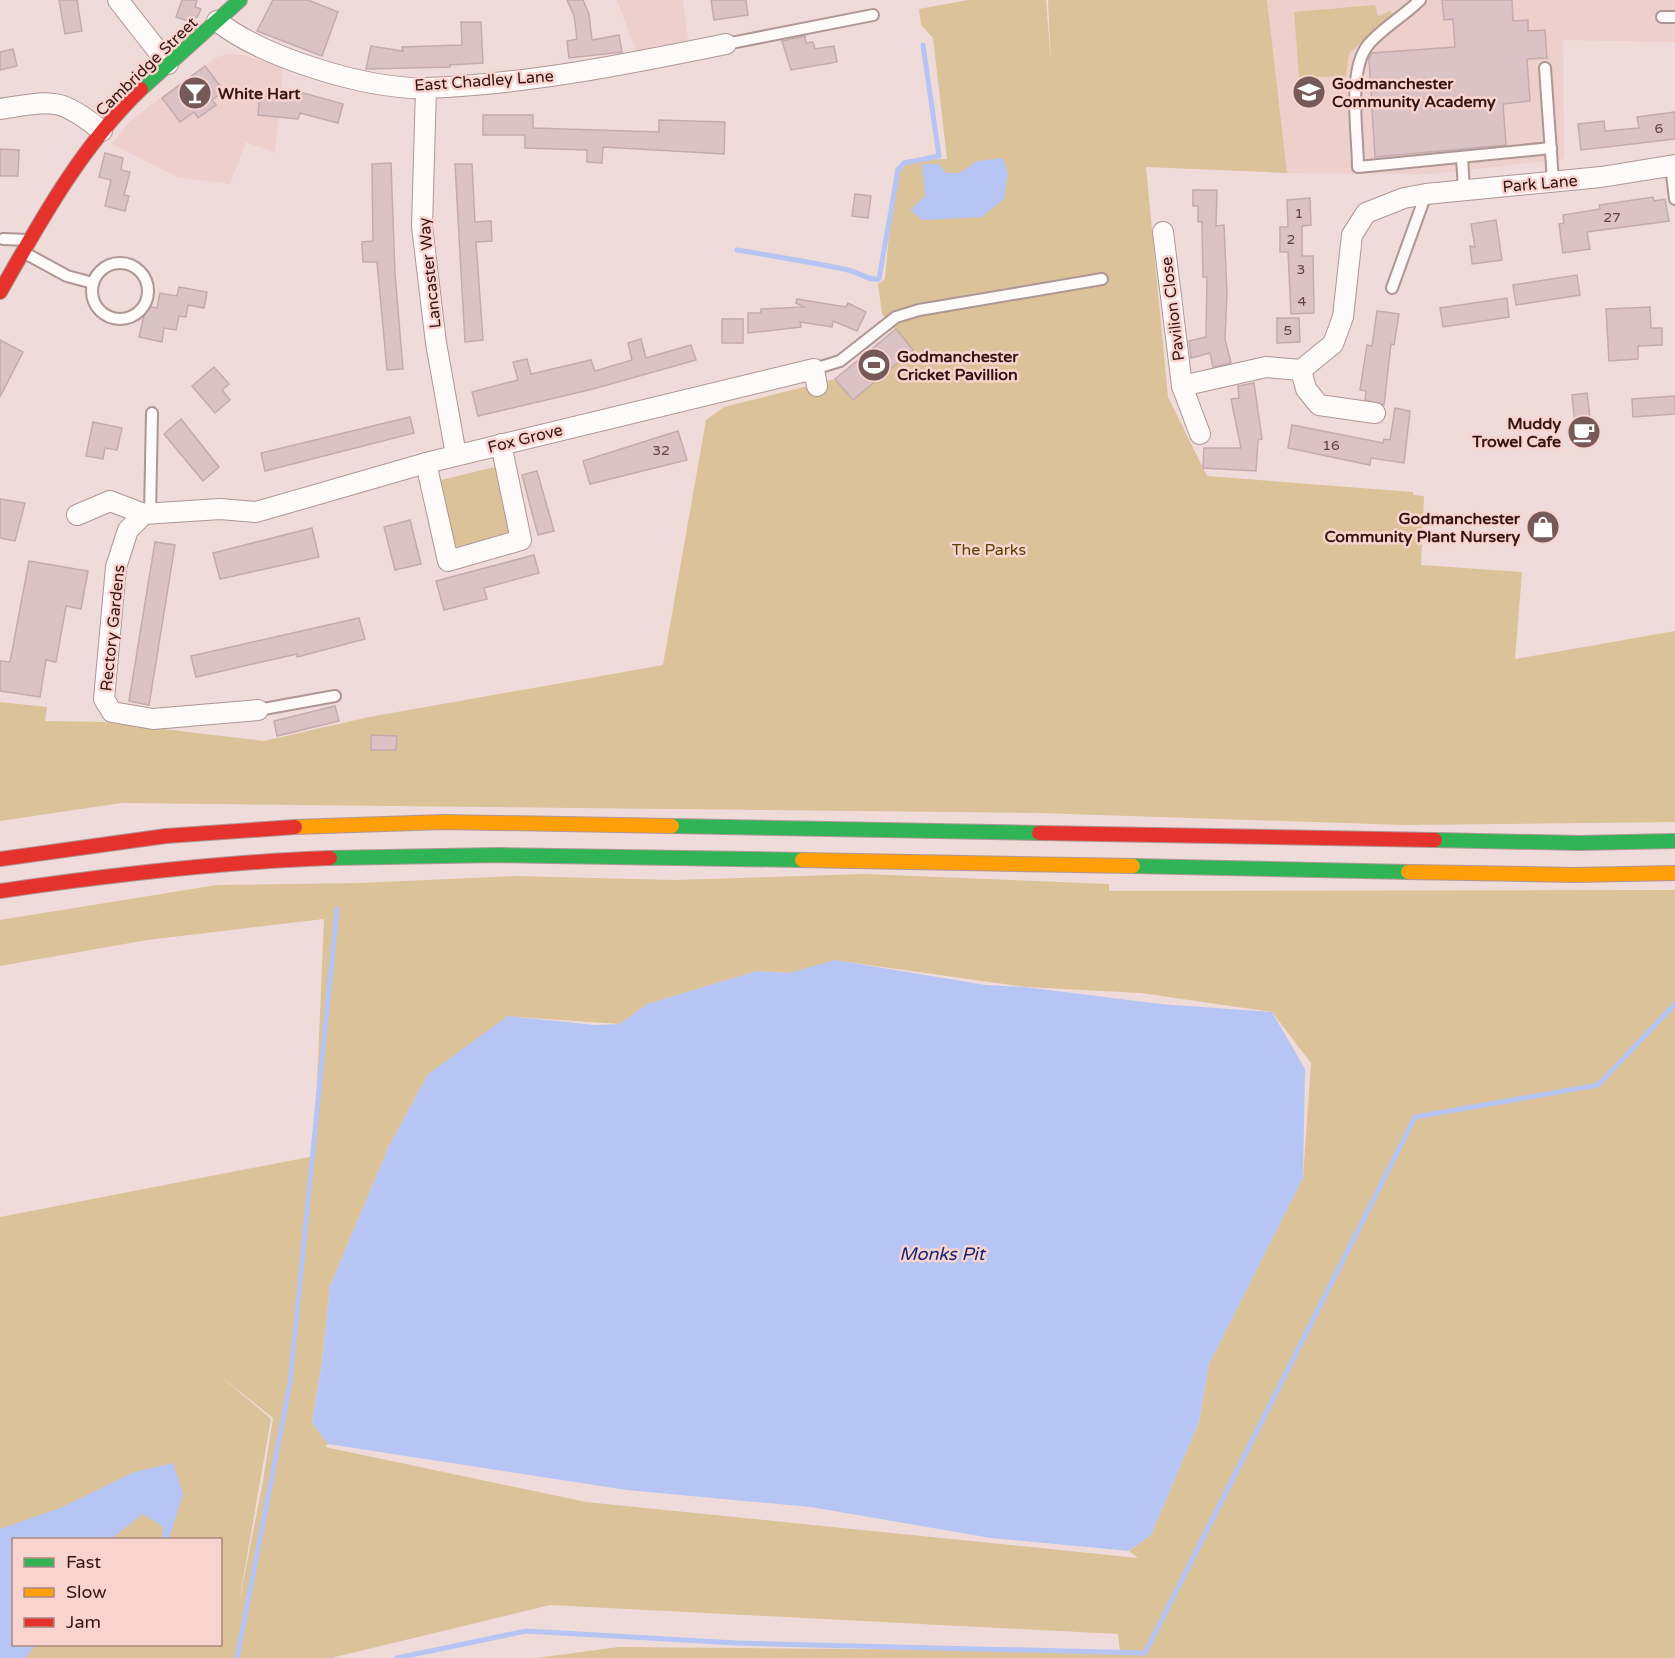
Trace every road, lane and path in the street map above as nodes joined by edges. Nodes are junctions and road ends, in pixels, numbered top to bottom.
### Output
1 (118, 0) edge
2 (240, 0) edge
3 (1420, 0) edge
4 (873, 15) dead end
5 (1662, 17) dead end
6 (1675, 17) edge
7 (217, 21) junction
8 (726, 44) joint
9 (168, 64) junction
10 (1545, 68) dead end
11 (426, 88) junction
12 (0, 109) edge
13 (102, 131) junction
14 (1551, 148) junction
15 (1462, 157) junction
16 (1673, 166) edge
17 (1553, 181) junction
18 (1464, 190) junction
19 (1426, 194) junction
20 (1675, 199) edge
21 (1163, 232) dead end
22 (3, 239) dead end
23 (26, 246) junction
24 (1102, 279) dead end
25 (93, 283) junction
26 (1392, 288) dead end
27 (0, 292) edge
28 (1301, 370) junction
29 (816, 377) joint
30 (1182, 386) junction
31 (152, 413) dead end
32 (1375, 413) dead end
33 (1200, 434) dead end
34 (501, 444) junction
35 (456, 455) junction
36 (426, 463) junction
37 (147, 514) junction
38 (77, 515) dead end
39 (335, 696) dead end
40 (258, 710) joint
41 (1675, 841) edge
42 (0, 859) edge
43 (1675, 873) edge
44 (0, 891) edge

1 - 9 street
2 - 7 main road, Cambridge Street
3 - 15 lane
4 - 8 lane
5 - 6 lane
7 - 9 main road, Cambridge Street
7 - 11 street, East Chadley Lane
8 - 11 street, East Chadley Lane
9 - 13 main road, Cambridge Street
10 - 14 lane
11 - 35 street, Lancaster Way
12 - 13 street
13 - 23 main road, Cambridge Street
14 - 15 lane
14 - 17 lane
15 - 18 lane
16 - 17 street, Park Lane
16 - 20 lane
17 - 18 street, Park Lane
18 - 19 street, Park Lane
19 - 26 lane
19 - 28 street, Park Lane
21 - 30 street, Pavilion Close
22 - 23 lane
23 - 25 lane
23 - 27 main road, Cambridge Street
24 - 29 lane
25 - 25 lane
28 - 30 street, Pavilion Close
28 - 32 street
29 - 34 street, Fox Grove
30 - 33 street, Pavilion Close
31 - 37 lane
34 - 35 street, Fox Grove
34 - 36 street
35 - 36 street, Fox Grove
36 - 37 street, Fox Grove
37 - 38 street
37 - 40 street, Rectory Gardens
39 - 40 lane
41 - 42 main road
43 - 44 main road

